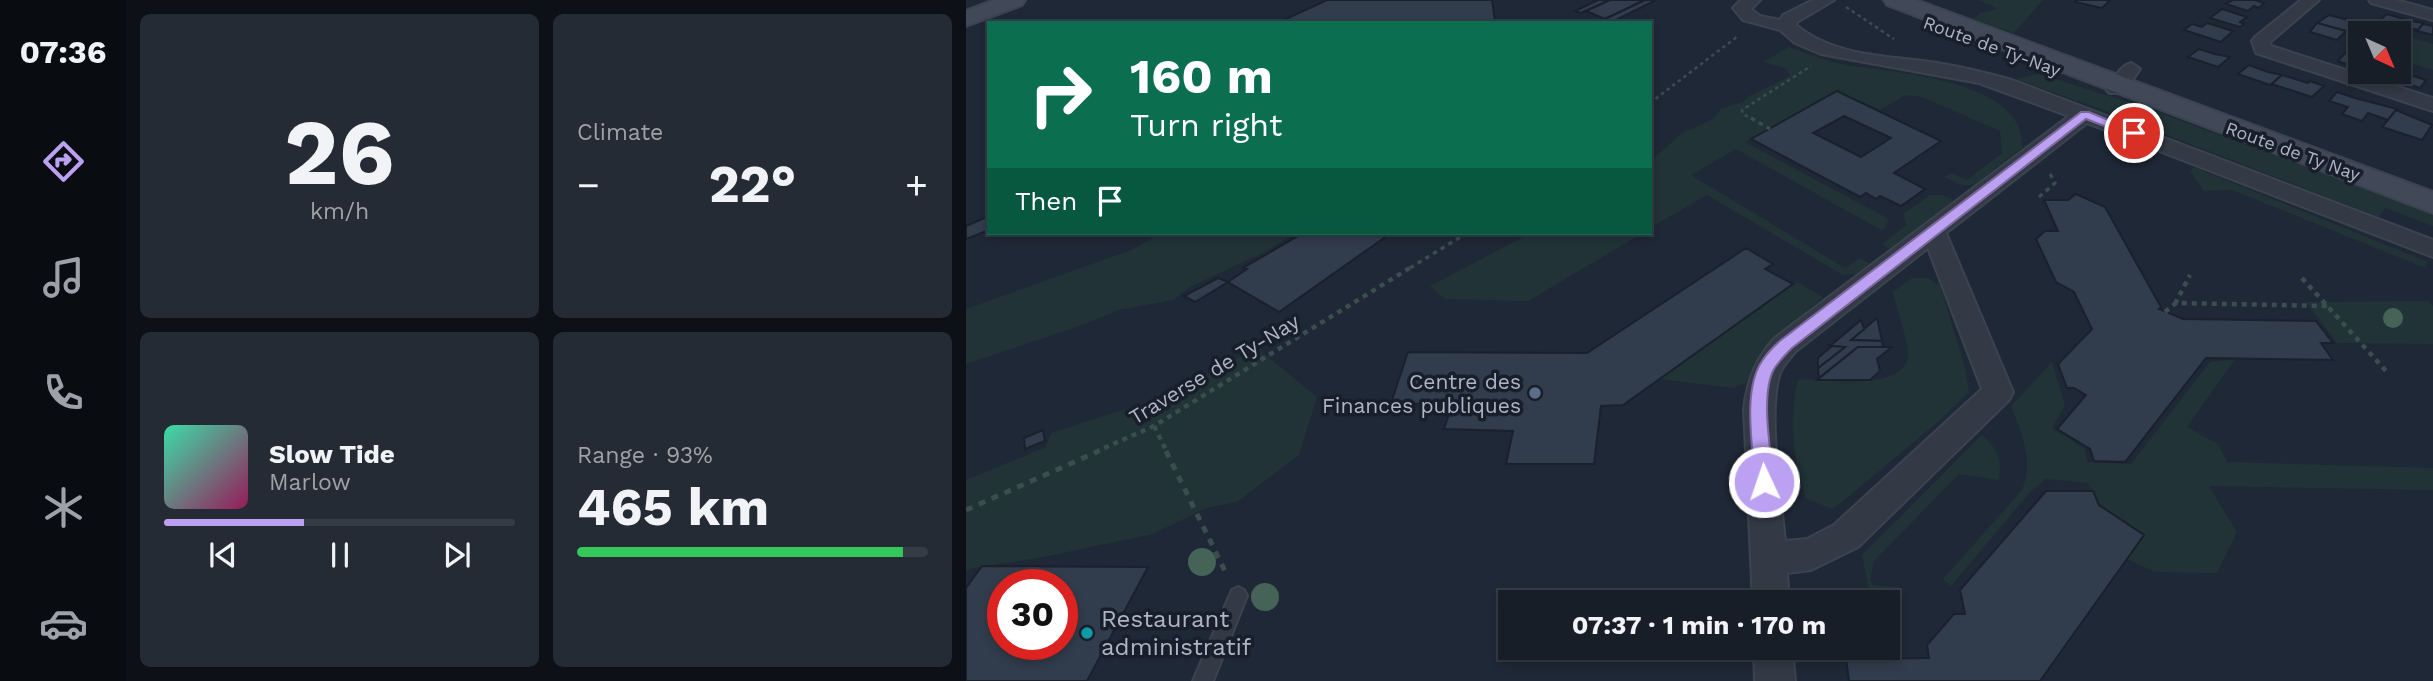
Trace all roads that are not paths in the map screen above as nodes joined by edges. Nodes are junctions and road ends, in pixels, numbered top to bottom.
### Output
1 (1014, 0) edge
2 (1752, 0) edge
3 (1826, 0) edge
4 (1895, 0) edge
5 (2311, 0) edge
6 (2377, 0) edge
7 (1860, 1) edge
8 (2433, 15) edge
9 (966, 19) edge
10 (1787, 26) junction
11 (2122, 82) junction
12 (2153, 100) joint
13 (2433, 105) edge
14 (2085, 114) junction
15 (2433, 203) edge
16 (1933, 230) junction
17 (2433, 249) edge
18 (1769, 559) junction
19 (1770, 590) edge
20 (1238, 596) road end
21 (1774, 660) edge
22 (1203, 681) edge
23 (1775, 681) edge

1 - 9 main road
2 - 10 street
3 - 10 street
4 - 11 main road, Route de Ty-Nay
5 - 13 street
6 - 8 street
7 - 11 main road, Route de Ty-Nay
10 - 14 street
11 - 12 main road, Route de Ty-Nay
12 - 15 main road, Route de Ty Nay
14 - 16 street
14 - 17 street
16 - 18 street
16 - 18 street
18 - 19 street
20 - 22 lane
21 - 23 street

